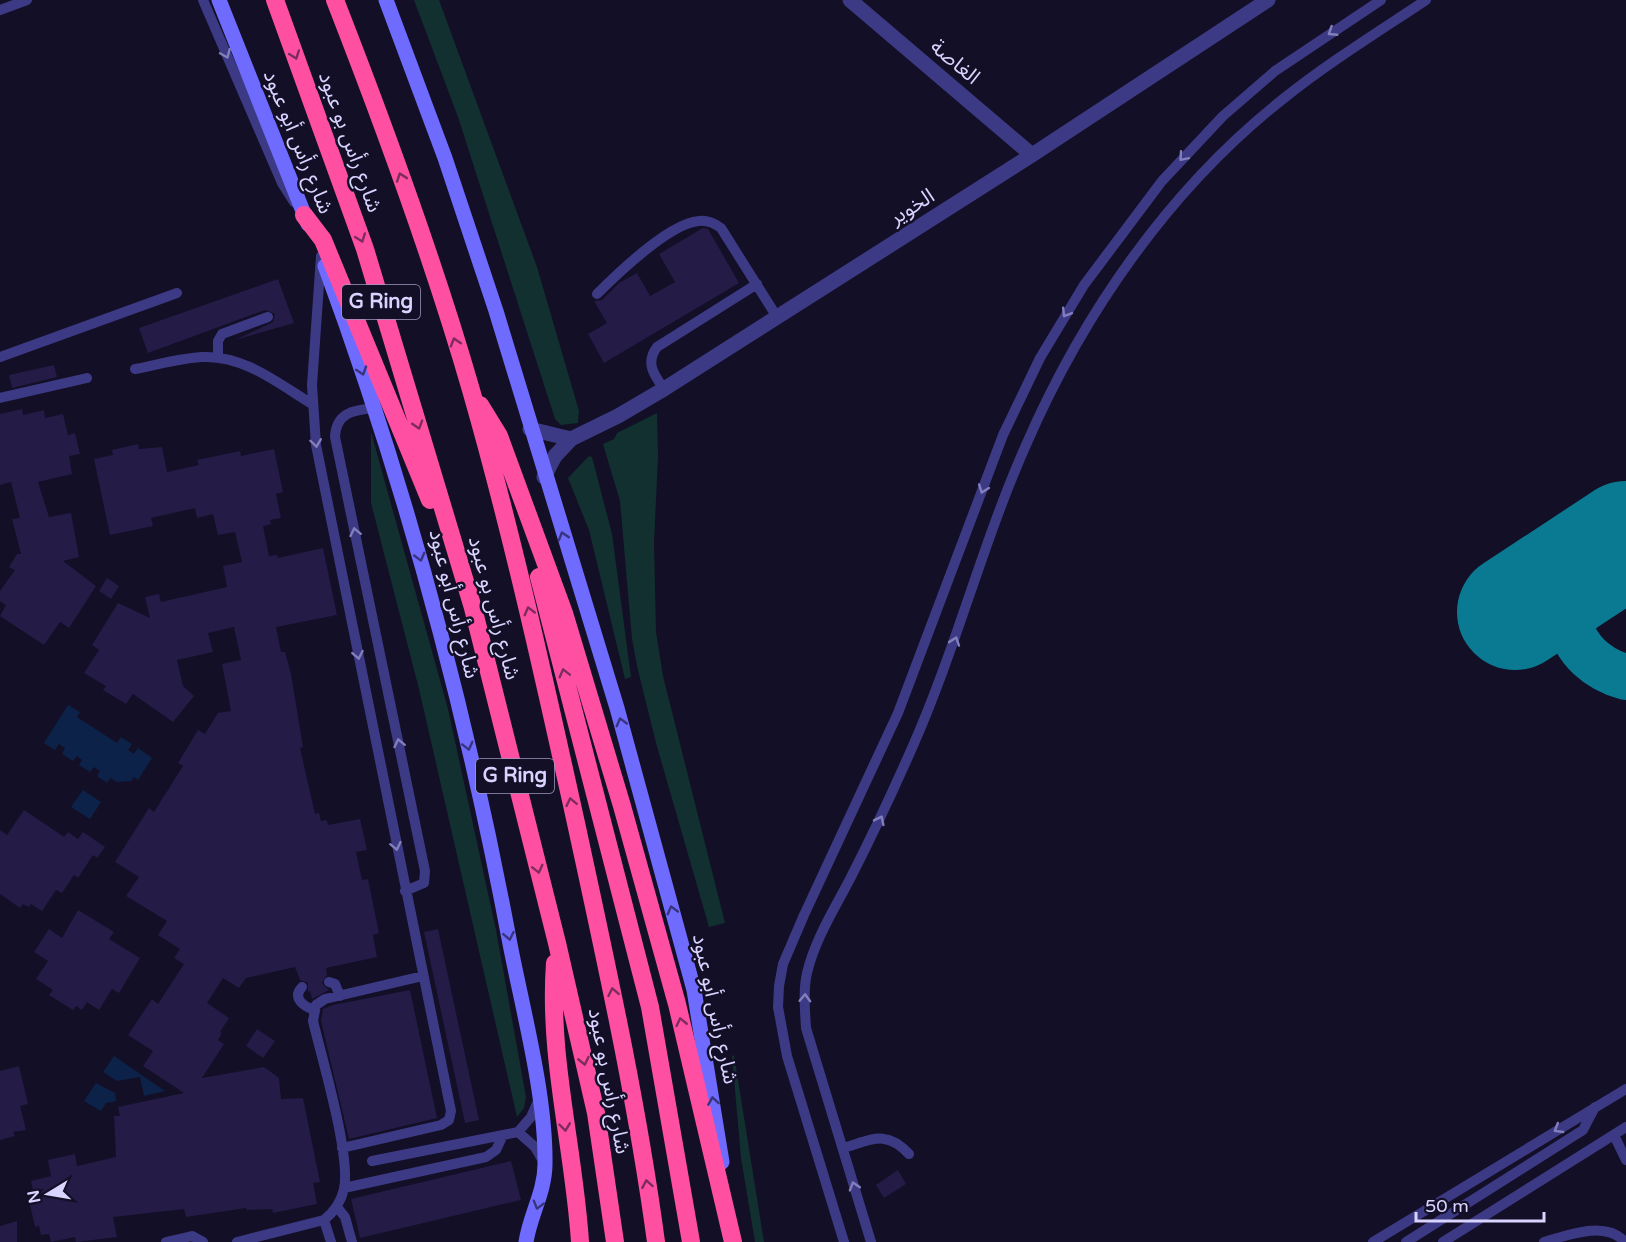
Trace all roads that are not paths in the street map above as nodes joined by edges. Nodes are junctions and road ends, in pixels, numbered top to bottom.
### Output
1 (27, 0) edge
2 (203, 0) edge
3 (219, 0) edge
4 (275, 0) edge
5 (335, 0) edge
6 (386, 0) edge
7 (850, 0) edge
8 (1268, 0) edge
9 (1381, 0) edge
10 (1426, 0) edge
11 (0, 10) edge
12 (1032, 155) junction
13 (304, 215) junction
14 (321, 256) junction
15 (757, 284) junction
16 (177, 293) dead end
17 (597, 294) dead end
18 (268, 317) dead end
19 (777, 317) junction
20 (0, 357) edge
21 (218, 357) junction
22 (135, 369) dead end
23 (87, 378) dead end
24 (664, 389) junction
25 (471, 391) junction
26 (0, 398) edge
27 (312, 404) junction
28 (374, 408) junction
29 (530, 429) junction
30 (572, 439) junction
31 (511, 472) junction
32 (544, 477) junction
33 (473, 608) junction
34 (374, 626) junction
35 (353, 630) junction
36 (405, 891) junction
37 (557, 943) junction
38 (423, 976) junction
39 (329, 981) dead end
40 (302, 987) dead end
41 (340, 996) junction
42 (314, 1010) junction
43 (1626, 1089) edge
44 (539, 1098) junction
45 (1595, 1106) junction
46 (1626, 1128) edge
47 (518, 1132) junction
48 (503, 1135) junction
49 (1614, 1135) junction
50 (342, 1148) junction
51 (843, 1149) junction
52 (909, 1154) dead end
53 (1626, 1160) edge
54 (372, 1161) dead end
55 (546, 1166) junction
56 (344, 1188) junction
57 (336, 1207) junction
58 (324, 1220) junction
59 (166, 1242) edge
60 (202, 1242) edge
61 (237, 1242) edge
62 (331, 1242) edge
63 (352, 1242) edge
64 (526, 1242) edge
65 (580, 1242) edge
66 (615, 1242) edge
67 (656, 1242) edge
68 (691, 1242) edge
69 (733, 1242) edge
70 (844, 1242) edge
71 (871, 1242) edge
72 (1373, 1242) edge
73 (1406, 1242) edge
74 (1443, 1242) edge
75 (1544, 1242) edge
76 (1625, 1242) edge

1 - 11 lane
2 -> 13 lane
3 - 13 street, شارع رأس أبو عبود
4 -> 33 highway, شارع رأس بو عبود / G Ring
25 -> 5 highway, شارع رأس بو عبود / G Ring
6 - 29 street, شارع رأس أبو عبود
7 - 12 street, الغاصة
8 - 12 street, الخوير
9 -> 70 lane
51 -> 10 lane
12 - 19 street, الخوير
13 - 14 street, شارع رأس أبو عبود
13 - 33 highway
14 - 27 lane
14 -> 28 street, شارع رأس أبو عبود
15 - 17 lane
15 - 19 lane
15 - 24 lane
16 - 20 lane
18 - 21 lane
19 - 24 street, الخوير
21 - 22 lane
21 - 27 lane
23 - 26 lane
24 - 30 street, الخوير
25 - 31 highway
67 -> 25 highway, شارع رأس بو عبود
27 -> 35 lane
34 -> 28 lane
28 -> 44 street, شارع رأس أبو عبود
29 - 30 street
29 - 32 street, شارع رأس أبو عبود
30 - 32 street, الخوير
68 -> 31 highway
69 -> 31 highway
69 -> 32 street, شارع رأس أبو عبود
33 -> 37 highway, شارع رأس بو عبود / G Ring
34 - 35 lane
36 -> 34 lane
35 -> 36 lane
36 - 38 lane
37 -> 65 highway
37 -> 66 highway, شارع رأس بو عبود
38 - 41 lane
38 - 50 lane
39 - 41 lane
40 - 42 lane
41 - 42 lane
42 - 50 lane
43 - 45 lane
44 - 47 lane
44 - 55 street, شارع رأس أبو عبود
45 -> 72 lane
45 - 73 lane
46 - 49 lane
47 - 48 lane
47 - 55 lane
48 - 54 lane
48 - 56 lane
49 - 53 lane
49 - 74 lane
50 - 56 lane
51 - 52 lane
71 -> 51 lane
55 -> 64 street, شارع رأس أبو عبود
56 - 57 lane
57 - 58 lane
57 - 63 lane
58 - 61 lane
58 - 62 lane
59 - 60 lane
75 - 76 lane

